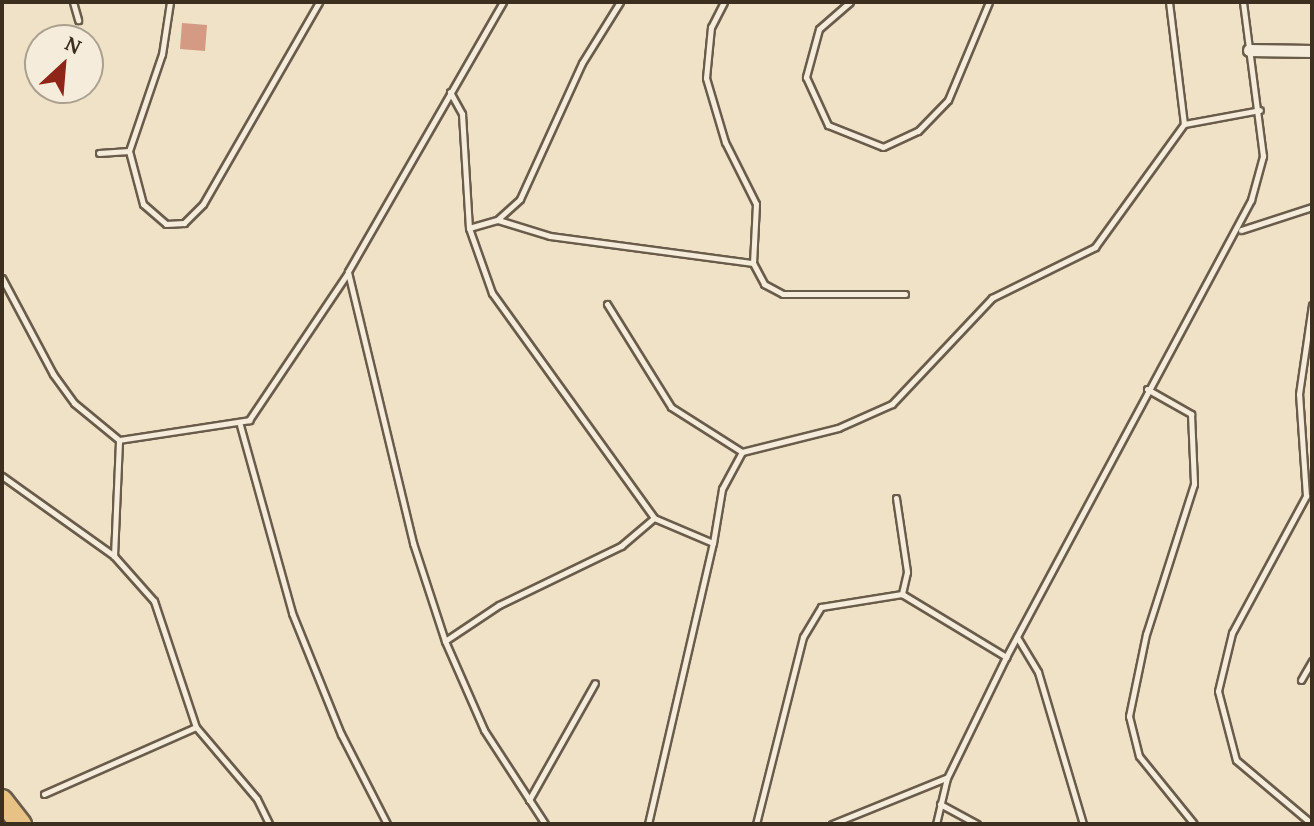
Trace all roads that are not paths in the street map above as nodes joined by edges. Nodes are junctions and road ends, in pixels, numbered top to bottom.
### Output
1 (73, 2) edge
2 (170, 2) edge
3 (319, 2) edge
4 (503, 2) edge
5 (620, 2) edge
6 (724, 2) edge
7 (850, 2) edge
8 (989, 2) edge
9 (1169, 2) edge
10 (1243, 2) edge
11 (78, 20) dead end
12 (1249, 50) junction
13 (1312, 51) edge
14 (450, 92) junction
15 (1260, 110) junction
16 (1184, 124) junction
17 (129, 151) junction
18 (99, 153) dead end
19 (1312, 207) edge
20 (497, 220) junction
21 (469, 228) junction
22 (1240, 230) junction
23 (753, 263) junction
24 (348, 272) junction
25 (2, 278) edge
26 (905, 294) dead end
27 (607, 304) dead end
28 (1312, 305) edge
29 (1147, 389) junction
30 (240, 425) junction
31 (119, 440) junction
32 (742, 452) junction
33 (2, 476) edge
34 (896, 498) dead end
35 (654, 518) junction
36 (713, 543) junction
37 (114, 556) junction
38 (902, 594) junction
39 (1017, 636) junction
40 (445, 641) junction
41 (1006, 657) junction
42 (1312, 661) edge
43 (1301, 680) dead end
44 (595, 683) dead end
45 (196, 727) junction
46 (947, 778) junction
47 (44, 794) dead end
48 (2, 800) edge
49 (529, 800) junction
50 (940, 804) junction
51 (21, 824) edge
52 (269, 824) edge
53 (387, 824) edge
54 (545, 824) edge
55 (648, 824) edge
56 (756, 824) edge
57 (832, 824) edge
58 (936, 824) edge
59 (977, 824) edge
60 (1083, 824) edge
61 (1194, 824) edge
62 (1312, 824) edge

1 - 11 lane
2 - 17 lane
3 - 17 lane
4 - 14 lane
5 - 20 lane
6 - 23 lane
7 - 8 lane
9 - 16 lane
10 - 12 lane
12 - 13 street
12 - 15 lane
14 - 21 lane
14 - 24 lane
15 - 16 lane
15 - 22 lane
16 - 32 lane
17 - 18 lane
19 - 22 lane
20 - 21 lane
20 - 23 lane
21 - 35 lane
22 - 29 lane
23 - 26 lane
24 - 30 lane
24 - 40 lane
25 - 31 lane
27 - 32 lane
28 - 62 lane
29 - 39 lane
29 - 61 lane
30 - 31 lane
30 - 53 lane
31 - 37 lane
32 - 36 lane
33 - 37 lane
34 - 38 lane
35 - 36 lane
35 - 40 lane
36 - 55 lane
37 - 45 lane
38 - 41 lane
38 - 56 lane
39 - 41 lane
39 - 60 lane
40 - 49 lane
41 - 46 lane
42 - 43 lane
44 - 49 lane
45 - 47 lane
45 - 52 lane
46 - 50 lane
46 - 57 lane
48 - 51 highway
49 - 54 lane
50 - 58 lane
50 - 59 lane

